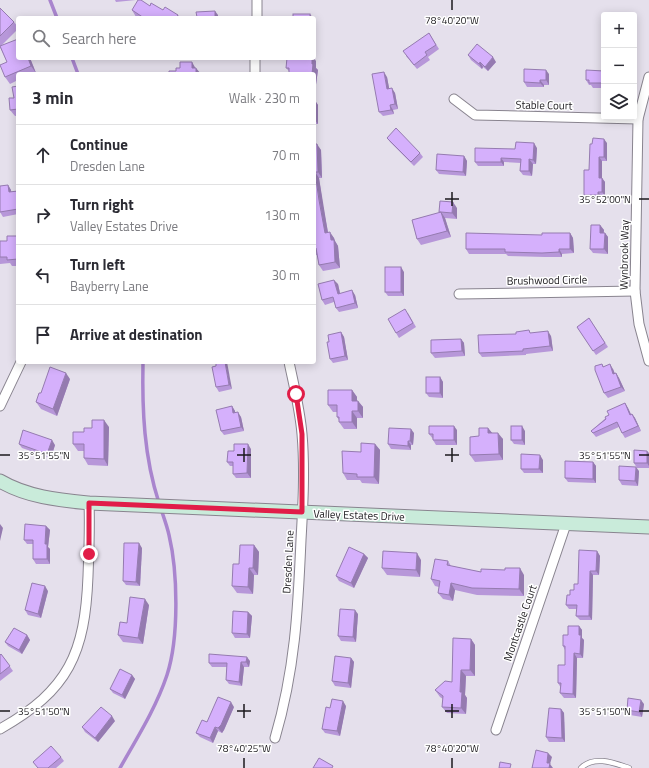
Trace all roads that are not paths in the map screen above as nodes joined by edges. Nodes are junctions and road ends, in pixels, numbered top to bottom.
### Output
1 (257, 0) edge
2 (257, 16) edge
3 (256, 60) edge
4 (255, 72) edge
5 (649, 77) edge
6 (454, 99) dead end
7 (638, 118) junction
8 (635, 291) junction
9 (459, 294) dead end
10 (649, 362) edge
11 (20, 364) edge
12 (289, 364) edge
13 (0, 406) edge
14 (0, 481) edge
15 (89, 503) junction
16 (302, 512) junction
17 (566, 524) junction
18 (649, 527) edge
19 (0, 729) edge
20 (496, 730) dead end
21 (275, 738) dead end
22 (581, 768) edge
23 (629, 768) edge

1 - 2 street
3 - 4 street
5 - 7 street, Wynbrook Way
6 - 7 street, Stable Court
7 - 8 street, Wynbrook Way
8 - 9 street, Brushwood Circle
8 - 10 street, Wynbrook Way
11 - 13 street
12 - 16 street, Dresden Lane
14 - 15 street, Valley Estates Drive
15 - 16 street, Valley Estates Drive
15 - 19 street
16 - 17 street, Valley Estates Drive
16 - 21 street, Dresden Lane
17 - 18 street, Valley Estates Drive
17 - 20 street, Montcastle Court
22 - 23 lane

